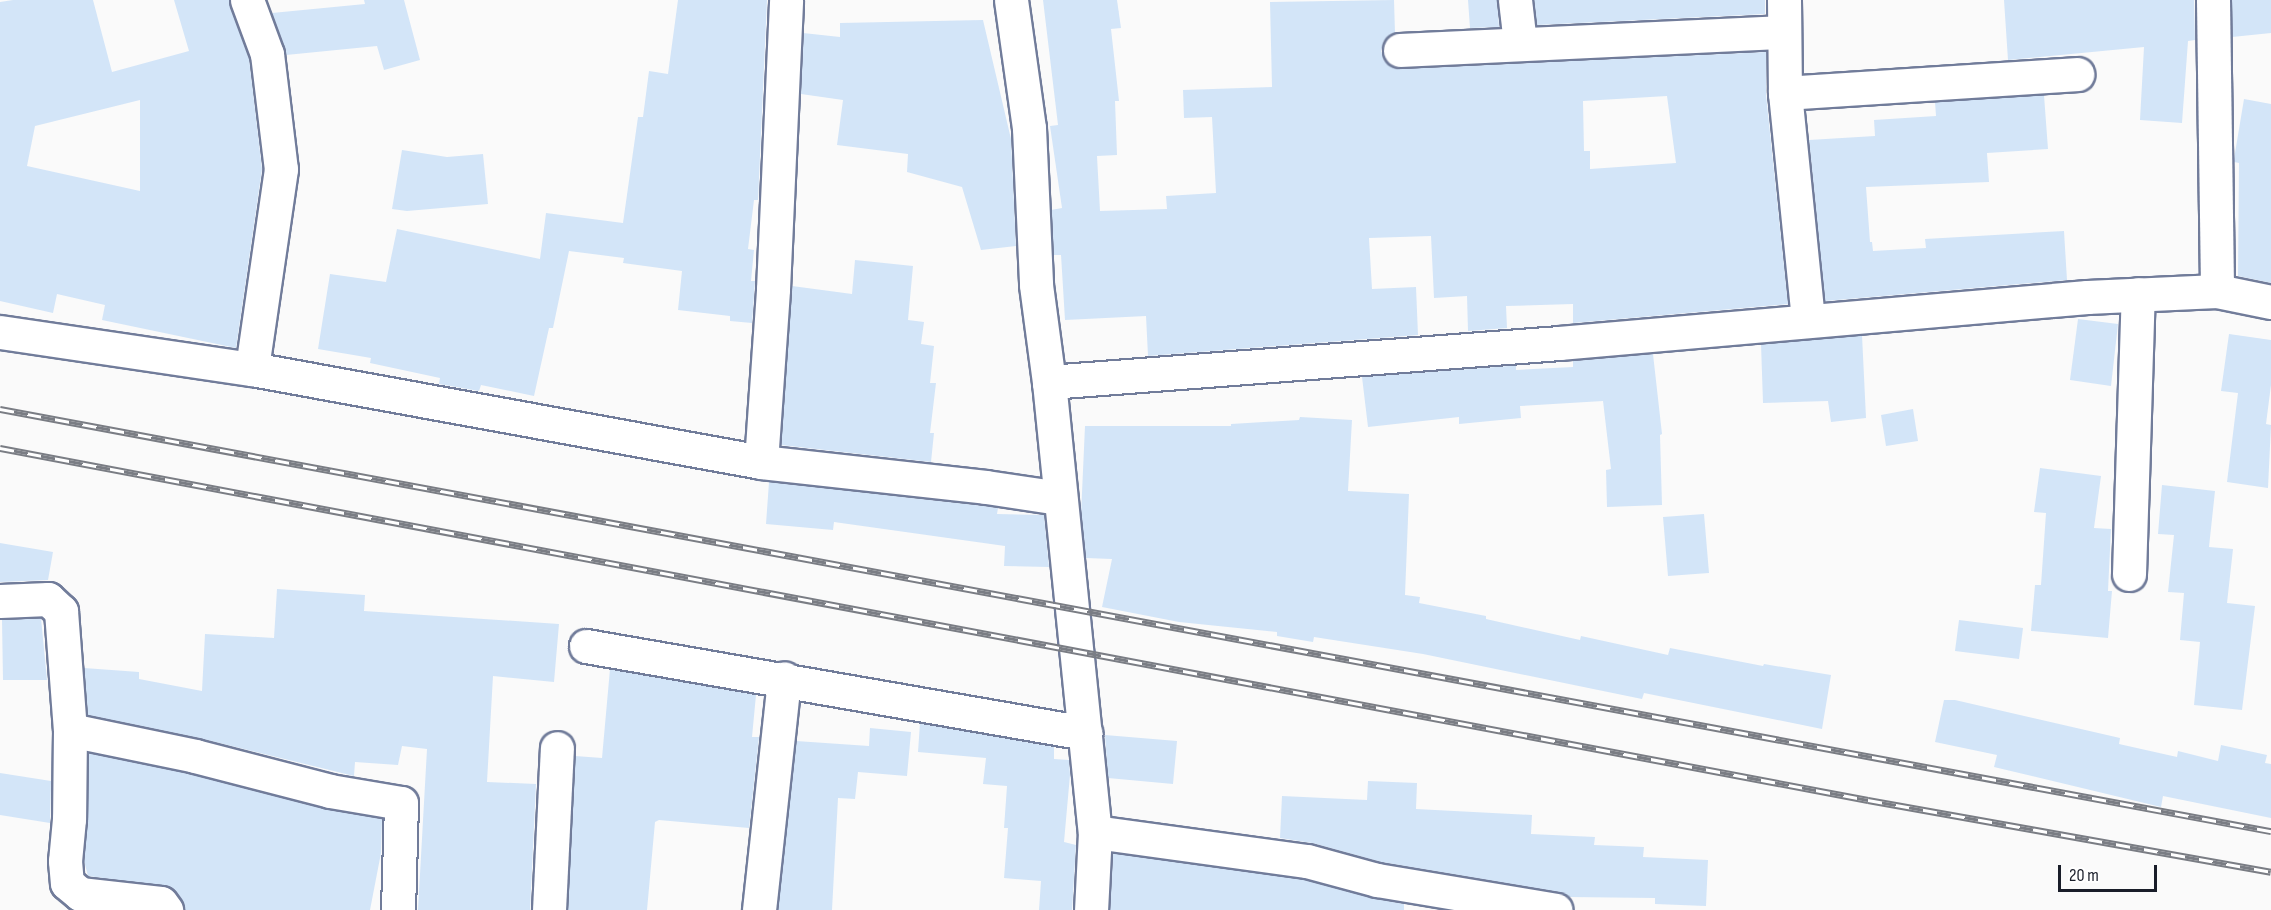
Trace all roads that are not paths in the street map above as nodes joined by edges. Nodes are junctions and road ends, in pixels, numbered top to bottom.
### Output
1 (247, 0) edge
2 (786, 0) edge
3 (1011, 0) edge
4 (1515, 0) edge
5 (1784, 0) edge
6 (2213, 0) edge
7 (1784, 32) junction
8 (1520, 43) junction
9 (1400, 50) dead end
10 (2077, 74) dead end
11 (1785, 93) junction
12 (2217, 291) junction
13 (2138, 294) junction
14 (2271, 302) edge
15 (1808, 320) junction
16 (0, 332) edge
17 (252, 369) junction
18 (1049, 382) junction
19 (760, 462) junction
20 (1060, 498) junction
21 (2129, 574) dead end
22 (0, 601) edge
23 (586, 646) dead end
24 (784, 678) junction
25 (70, 730) junction
26 (1084, 733) junction
27 (557, 748) dead end
28 (1095, 832) junction
29 (166, 910) edge
30 (398, 910) edge
31 (549, 910) edge
32 (759, 910) edge
33 (1091, 910) edge
34 (1556, 910) edge

1 - 17 street
2 - 19 street
3 - 18 street
4 - 8 street
5 - 7 street
6 - 12 street
7 - 8 street
7 - 11 street
8 - 9 street
10 - 11 street
11 - 15 street
12 - 13 street
12 - 14 street
13 - 15 street
13 - 21 street
15 - 18 street
16 - 17 street
17 - 19 street
18 - 20 street
19 - 20 street
20 - 26 street
22 - 25 street
23 - 24 street
24 - 26 street
24 - 32 street
25 - 29 street
25 - 30 street
26 - 28 street
27 - 31 street
28 - 33 street
28 - 34 street

